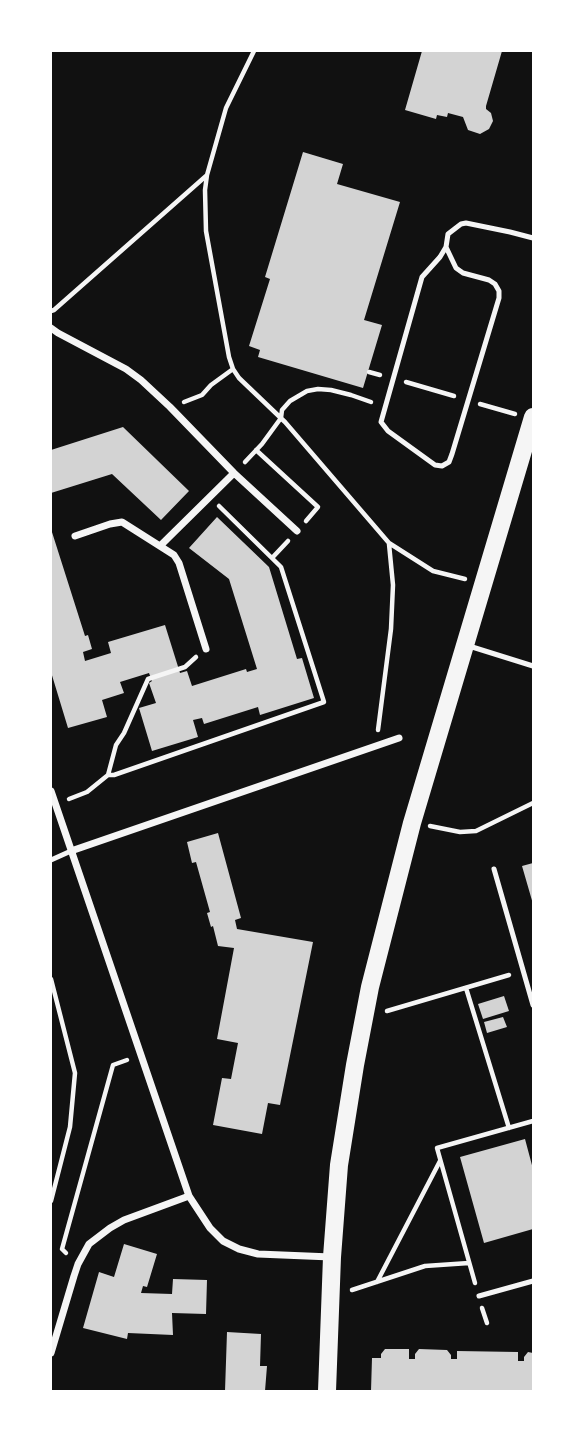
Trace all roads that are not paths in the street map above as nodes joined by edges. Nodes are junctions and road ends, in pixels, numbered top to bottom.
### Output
1 (533, 238) edge
2 (446, 247) junction
3 (51, 328) edge
4 (533, 418) edge
5 (234, 473) junction
6 (297, 531) dead end
7 (75, 536) dead end
8 (160, 546) junction
9 (465, 645) junction
10 (206, 649) road end
11 (533, 666) edge
12 (399, 738) dead end
13 (51, 791) edge
14 (71, 851) junction
15 (51, 860) edge
16 (494, 869) dead end
17 (533, 1005) edge
18 (188, 1196) junction
19 (332, 1256) junction
20 (533, 1281) edge
21 (479, 1296) road end
22 (51, 1353) edge
23 (327, 1391) edge

1 - 2 lane
2 - 2 lane
3 - 5 street
4 - 9 main road
5 - 6 street
5 - 8 street
7 - 8 street
8 - 10 street
9 - 11 lane
9 - 19 main road
12 - 14 street
13 - 14 street
14 - 15 lane
14 - 18 street
16 - 17 lane
18 - 19 street
18 - 22 street
19 - 23 main road
20 - 21 lane

